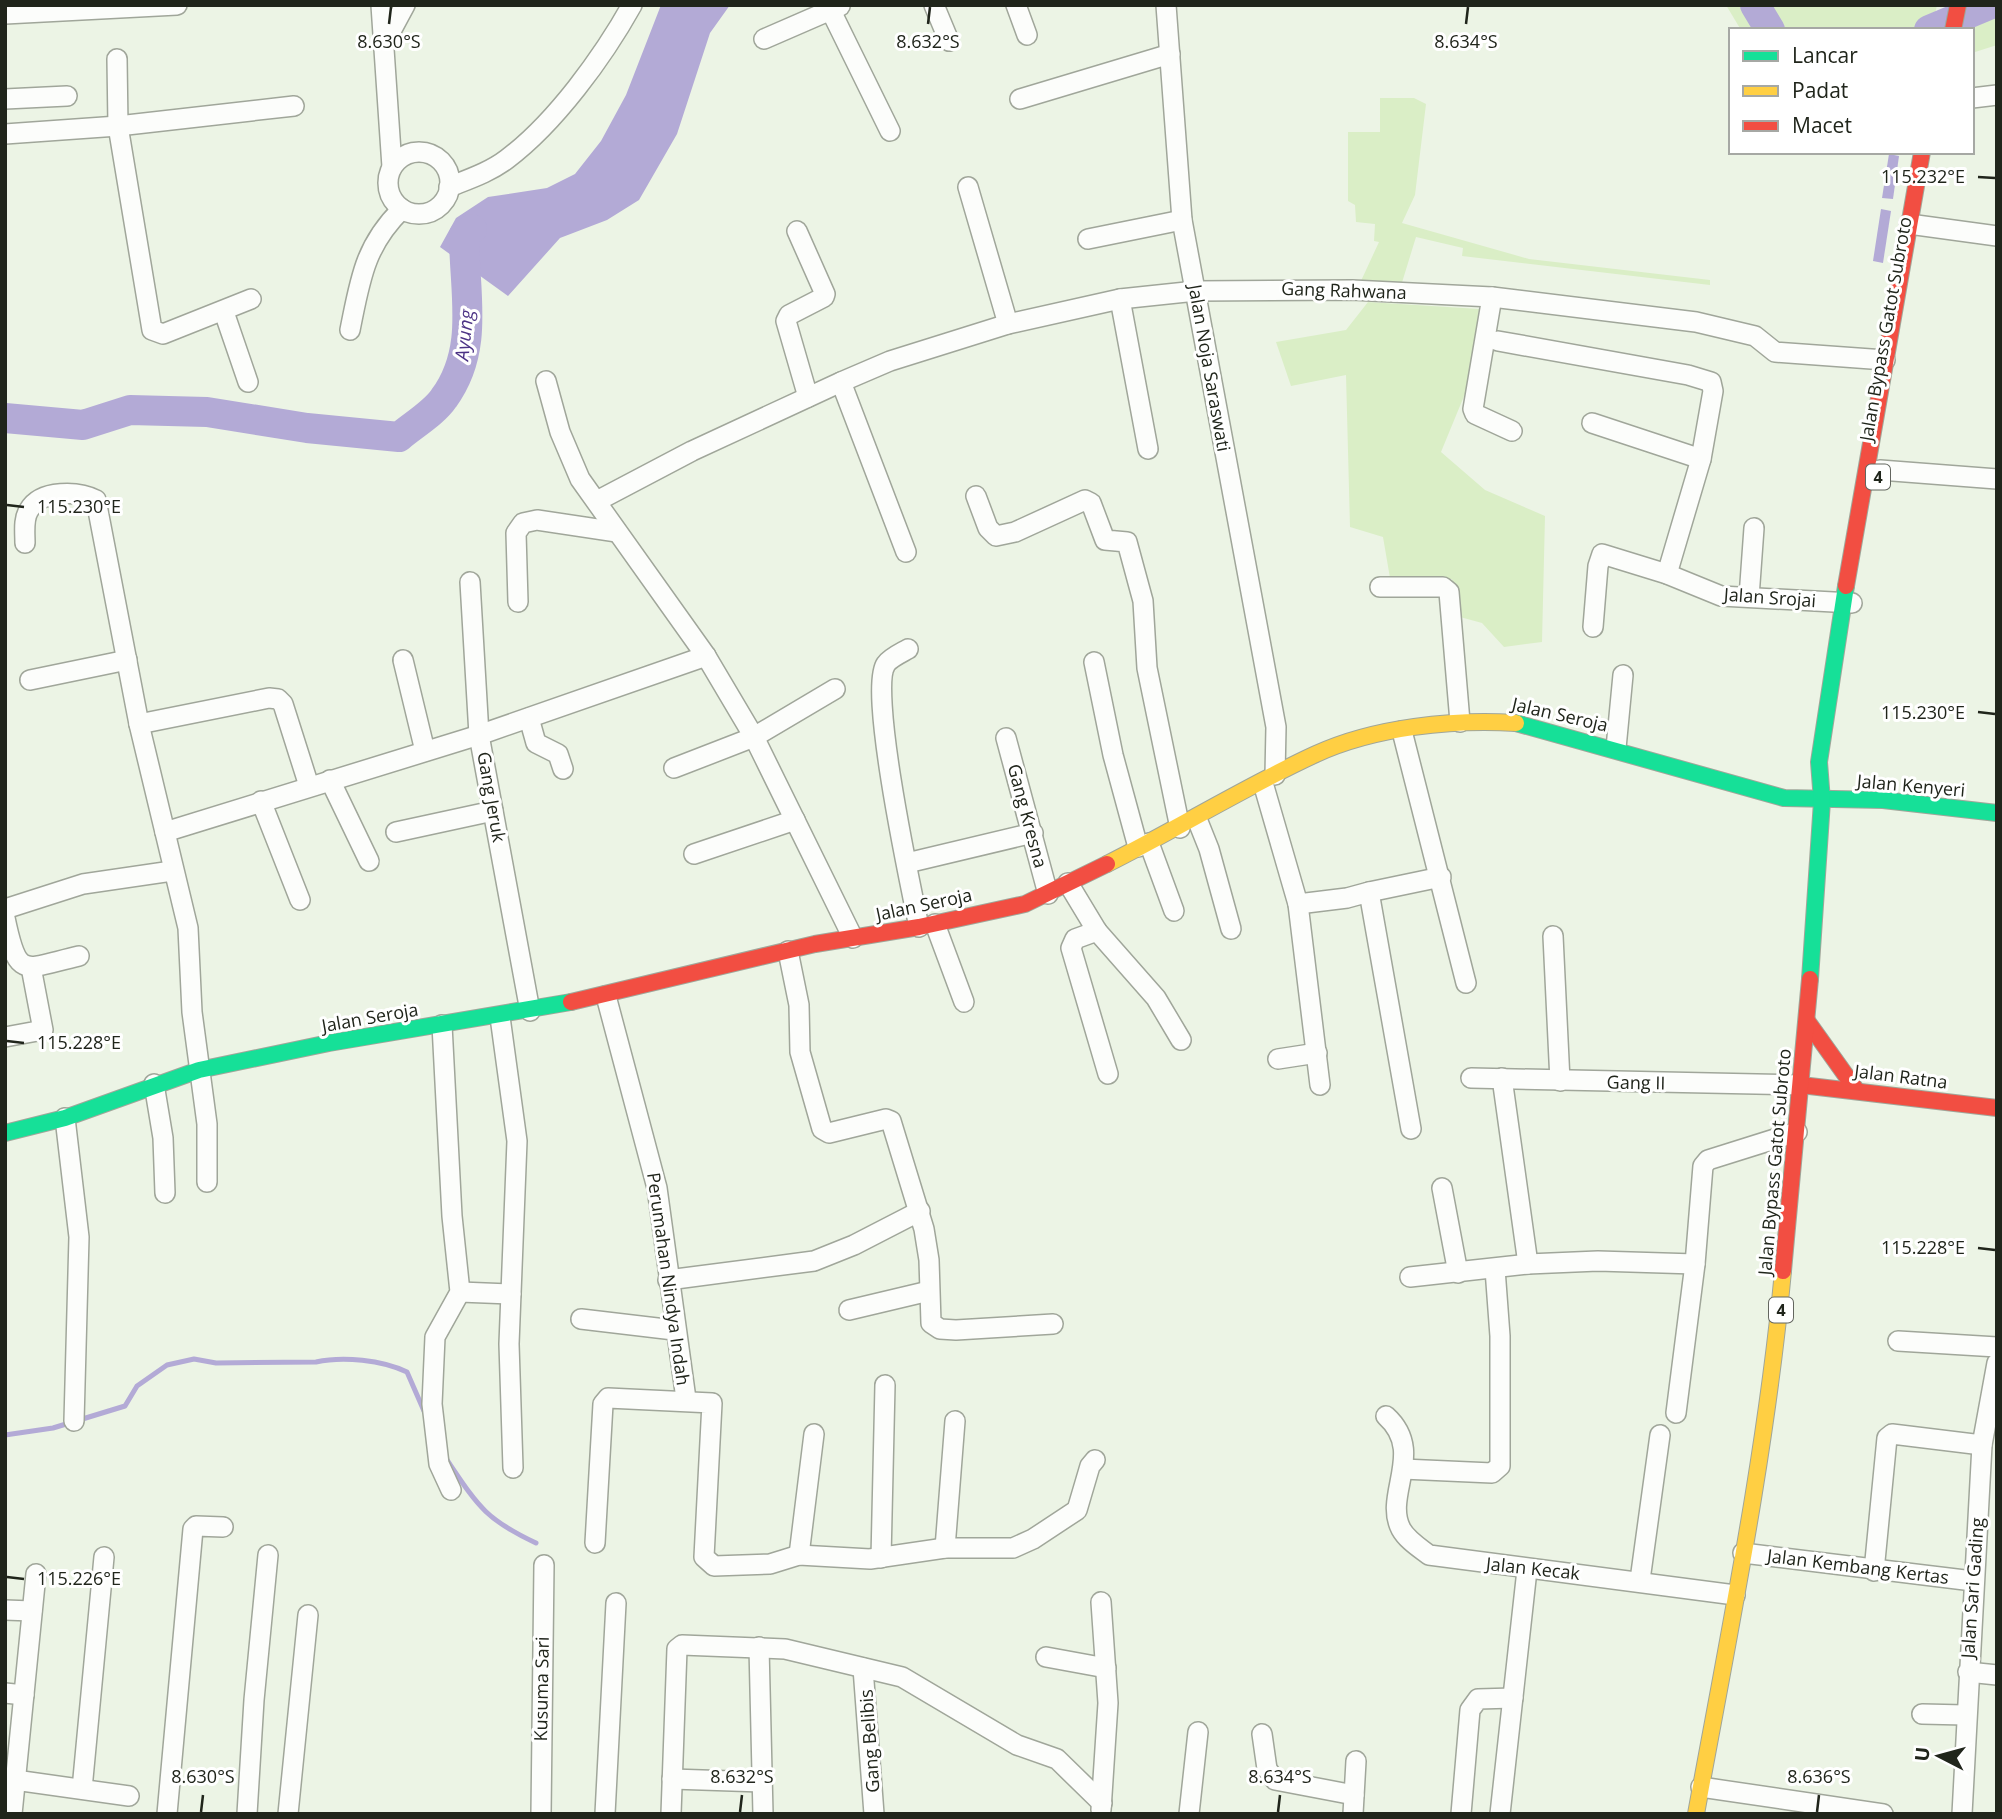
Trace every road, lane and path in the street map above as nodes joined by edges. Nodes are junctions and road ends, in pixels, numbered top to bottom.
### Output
1 (177, 5) edge
2 (381, 5) edge
3 (405, 5) edge
4 (632, 5) edge
5 (934, 5) edge
6 (1016, 5) edge
7 (1166, 5) edge
8 (1958, 5) edge
9 (836, 7) edge
10 (84, 9) edge
11 (5, 13) edge
12 (1953, 28) edge
13 (1027, 35) dead end
14 (764, 39) dead end
15 (948, 41) dead end
16 (383, 46) junction
17 (1170, 54) junction
18 (117, 59) dead end
19 (1997, 95) edge
20 (67, 96) dead end
21 (1974, 98) edge
22 (1020, 99) dead end
23 (5, 100) edge
24 (294, 106) dead end
25 (118, 126) junction
26 (890, 131) dead end
27 (5, 134) edge
28 (1922, 154) edge
29 (1937, 154) edge
30 (392, 167) junction
31 (449, 187) junction
32 (968, 187) dead end
33 (402, 209) junction
34 (1182, 220) junction
35 (1917, 225) junction
36 (797, 231) dead end
37 (1997, 236) edge
38 (1088, 239) dead end
39 (1196, 290) junction
40 (1492, 297) junction
41 (251, 299) dead end
42 (1121, 299) junction
43 (224, 312) junction
44 (1008, 324) junction
45 (350, 330) dead end
46 (1498, 341) dead end
47 (1885, 360) junction
48 (546, 381) dead end
49 (248, 382) dead end
50 (841, 382) junction
51 (807, 397) junction
52 (1592, 423) dead end
53 (1512, 431) dead end
54 (1148, 449) dead end
55 (1700, 459) junction
56 (1880, 470) junction
57 (1997, 480) edge
58 (976, 496) dead end
59 (597, 501) junction
60 (1754, 528) dead end
61 (617, 532) junction
62 (25, 543) dead end
63 (906, 552) dead end
64 (1667, 574) junction
65 (470, 582) dead end
66 (1380, 587) dead end
67 (1749, 597) junction
68 (518, 602) dead end
69 (1849, 603) junction
70 (1593, 627) dead end
71 (908, 649) dead end
72 (706, 656) junction
73 (127, 660) junction
74 (403, 660) dead end
75 (1094, 662) dead end
76 (1623, 675) dead end
77 (30, 680) dead end
78 (835, 689) dead end
79 (529, 718) junction
80 (1461, 722) junction
81 (139, 724) junction
82 (1276, 727) junction
83 (1402, 731) junction
84 (479, 735) junction
85 (754, 737) junction
86 (1006, 737) dead end
87 (1616, 748) junction
88 (425, 751) junction
89 (1300, 761) junction
90 (674, 768) dead end
91 (563, 769) dead end
92 (330, 779) junction
93 (1269, 779) junction
94 (309, 786) junction
95 (1822, 801) junction
96 (261, 802) junction
97 (493, 811) junction
98 (1997, 813) edge
99 (794, 820) junction
100 (1189, 823) junction
101 (165, 832) junction
102 (396, 832) dead end
103 (1033, 833) junction
104 (1144, 845) junction
105 (694, 854) dead end
106 (369, 861) dead end
107 (907, 863) junction
108 (172, 872) junction
109 (1441, 877) junction
110 (1068, 883) junction
111 (1368, 892) junction
112 (1048, 894) junction
113 (300, 900) dead end
114 (1297, 904) junction
115 (5, 909) edge
116 (1174, 911) dead end
117 (5, 918) edge
118 (927, 925) junction
119 (1231, 929) dead end
120 (1097, 931) junction
121 (1553, 936) dead end
122 (853, 938) junction
123 (788, 951) junction
124 (79, 956) dead end
125 (31, 967) junction
126 (1466, 983) dead end
127 (606, 996) junction
128 (964, 1002) dead end
129 (530, 1011) junction
130 (500, 1017) junction
131 (1807, 1021) junction
132 (442, 1025) junction
133 (5, 1037) edge
134 (1181, 1040) dead end
135 (1317, 1053) junction
136 (1278, 1059) dead end
137 (199, 1070) junction
138 (1108, 1074) dead end
139 (1471, 1078) dead end
140 (1502, 1078) junction
141 (1560, 1081) junction
142 (154, 1084) junction
143 (1320, 1085) dead end
144 (1808, 1086) junction
145 (1857, 1091) junction
146 (1997, 1108) edge
147 (65, 1118) junction
148 (1411, 1129) dead end
149 (1797, 1132) junction
150 (5, 1133) edge
151 (207, 1182) dead end
152 (1442, 1188) dead end
153 (166, 1193) dead end
154 (920, 1211) junction
155 (1695, 1264) junction
156 (1528, 1265) junction
157 (1495, 1269) junction
158 (1458, 1273) junction
159 (1410, 1277) dead end
160 (668, 1280) junction
161 (929, 1291) junction
162 (460, 1292) junction
163 (511, 1294) junction
164 (849, 1310) dead end
165 (581, 1319) dead end
166 (1052, 1324) dead end
167 (674, 1330) junction
168 (1898, 1341) dead end
169 (1997, 1347) edge
170 (1996, 1367) edge
171 (885, 1385) dead end
172 (685, 1399) junction
173 (1676, 1413) dead end
174 (1386, 1416) dead end
175 (74, 1421) dead end
176 (955, 1421) dead end
177 (814, 1434) dead end
178 (1660, 1435) dead end
179 (1982, 1445) junction
180 (1095, 1460) dead end
181 (513, 1468) dead end
182 (1403, 1469) junction
183 (1989, 1475) edge
184 (451, 1490) dead end
185 (223, 1527) dead end
186 (595, 1543) dead end
187 (945, 1548) junction
188 (1752, 1554) junction
189 (268, 1555) dead end
190 (799, 1555) junction
191 (104, 1558) dead end
192 (881, 1558) junction
193 (544, 1564) dead end
194 (1527, 1570) junction
195 (1874, 1571) junction
196 (36, 1574) dead end
197 (1640, 1580) junction
198 (1973, 1581) junction
199 (1735, 1595) junction
200 (1101, 1602) dead end
201 (616, 1604) dead end
202 (5, 1610) edge
203 (32, 1611) junction
204 (308, 1615) dead end
205 (759, 1647) junction
206 (1046, 1657) dead end
207 (863, 1668) junction
208 (1106, 1668) junction
209 (1968, 1672) junction
210 (1997, 1675) edge
211 (14, 1694) edge
212 (1513, 1698) junction
213 (1922, 1714) dead end
214 (1965, 1715) junction
215 (1198, 1732) dead end
216 (1262, 1734) dead end
217 (1356, 1761) dead end
218 (672, 1779) junction
219 (15, 1780) junction
220 (762, 1782) junction
221 (1701, 1787) junction
222 (82, 1789) junction
223 (129, 1796) dead end
224 (1353, 1804) edge
225 (1101, 1808) edge
226 (12, 1814) edge
227 (167, 1814) edge
228 (247, 1814) edge
229 (288, 1814) edge
230 (541, 1814) edge
231 (605, 1814) edge
232 (671, 1814) edge
233 (763, 1814) edge
234 (874, 1814) edge
235 (1189, 1814) edge
236 (1461, 1814) edge
237 (1500, 1814) edge
238 (1696, 1814) edge
239 (1883, 1814) edge
240 (1962, 1814) edge

1 - 10 street
2 - 16 street
3 - 16 street
4 - 31 street
5 - 15 street
6 - 13 street
7 - 17 street, Jalan Noja Saraswati
8 - 12 main road
9 - 14 street
9 - 26 street
10 - 11 street
16 - 30 street
17 - 22 street
17 - 34 street, Jalan Noja Saraswati
18 - 25 street
19 - 21 street
20 - 23 street
24 - 25 street
25 - 27 street
25 - 43 street
28 - 35 main road, Jalan Bypass Gatot Subroto / 4
29 - 35 main road, Jalan Bypass Gatot Subroto / 4
30 - 31 street
30 - 33 street
31 - 33 street
32 - 44 street
33 - 45 street
34 - 38 street
34 - 39 street, Jalan Noja Saraswati
35 - 37 street
35 - 47 main road, Jalan Bypass Gatot Subroto / 4
35 - 56 main road, Jalan Bypass Gatot Subroto / 4
36 - 51 street
39 - 40 street, Gang Rahwana
39 - 42 street, Gang Rahwana
39 - 82 street, Jalan Noja Saraswati
40 - 47 street, Gang Rahwana
40 - 53 street
41 - 43 street
42 - 44 street, Gang Rahwana
42 - 54 street
43 - 49 street
44 - 50 street, Gang Rahwana
46 - 55 street
47 - 69 main road, Jalan Bypass Gatot Subroto / 4
48 - 59 street
50 - 51 street, Gang Rahwana
50 - 63 street
51 - 59 street, Gang Rahwana
52 - 55 street
55 - 64 street
56 - 57 street
56 - 69 main road, Jalan Bypass Gatot Subroto / 4
58 - 100 street
59 - 61 street
60 - 67 street
61 - 68 street
61 - 72 street
62 - 73 street
64 - 67 street, Jalan Srojai
64 - 70 street, Jalan Srojai
65 - 84 street, Gang Jeruk
66 - 80 street
67 - 69 street, Jalan Srojai
69 - 95 main road, Jalan Bypass Gatot Subroto / 4
71 - 107 street
72 - 79 street
72 - 85 street
73 - 77 street
73 - 81 street
74 - 88 street
75 - 104 street
76 - 87 street
78 - 85 street
79 - 84 street
79 - 91 street
80 - 83 main road, Jalan Seroja
80 - 87 main road, Jalan Seroja
81 - 94 street
81 - 101 street
82 - 89 street, Jalan Noja Saraswati
82 - 93 street, Jalan Noja Saraswati
83 - 89 main road, Jalan Seroja
83 - 109 street
84 - 88 street
84 - 97 street, Gang Jeruk
85 - 90 street
85 - 99 street
86 - 103 street, Gang Kresna
87 - 95 main road, Jalan Seroja
88 - 92 street
89 - 93 main road, Jalan Seroja
92 - 94 street
92 - 106 street
93 - 100 main road, Jalan Seroja
93 - 114 street, Jalan Noja Saraswati
94 - 96 street
95 - 98 main road, Jalan Kenyeri
95 - 131 main road, Jalan Bypass Gatot Subroto / 4
96 - 101 street
96 - 113 street
97 - 102 street
97 - 129 street, Gang Jeruk
99 - 105 street
99 - 122 street
100 - 104 main road, Jalan Seroja
100 - 119 street
101 - 108 street
103 - 107 street
103 - 112 street, Gang Kresna
104 - 110 main road, Jalan Seroja
104 - 116 street
107 - 118 street
108 - 115 street
108 - 137 street
109 - 111 street
109 - 126 street
110 - 112 main road, Jalan Seroja
110 - 120 street
111 - 114 street
111 - 148 street
112 - 118 main road, Jalan Seroja
114 - 135 street, Jalan Noja Saraswati
117 - 125 street
118 - 122 main road, Jalan Seroja
118 - 128 street
120 - 134 street
120 - 138 street
121 - 141 street
122 - 123 main road, Jalan Seroja
123 - 127 main road, Jalan Seroja
123 - 154 street
124 - 125 street
125 - 133 street
127 - 129 main road, Jalan Seroja
127 - 160 street, Perumahan Nindya Indah
129 - 130 main road, Jalan Seroja
130 - 132 main road, Jalan Seroja
130 - 163 street
131 - 144 main road, Jalan Bypass Gatot Subroto / 4
131 - 145 main road
132 - 137 main road, Jalan Seroja
132 - 162 street
135 - 136 street
135 - 143 street, Jalan Noja Saraswati
137 - 142 main road, Jalan Seroja
137 - 151 street
139 - 140 street, Gang II
140 - 141 street, Gang II
140 - 156 street
141 - 144 street, Gang II
142 - 147 main road, Jalan Seroja
142 - 153 street
144 - 145 main road, Jalan Ratna
144 - 149 main road, Jalan Bypass Gatot Subroto / 4
145 - 146 main road, Jalan Ratna
147 - 150 main road, Jalan Seroja
147 - 175 street
149 - 155 street
149 - 188 main road, Jalan Bypass Gatot Subroto / 4
152 - 158 street
154 - 160 street
154 - 161 street
155 - 156 street
155 - 173 street
156 - 157 street
157 - 158 street
157 - 182 street
158 - 159 street
160 - 167 street, Perumahan Nindya Indah
161 - 164 street
161 - 166 street
162 - 163 street
162 - 184 street
163 - 181 street
165 - 167 street
167 - 172 street, Perumahan Nindya Indah
168 - 169 street
170 - 179 street, Jalan Sari Gading
171 - 192 street
172 - 186 street
172 - 190 street
174 - 182 street, Jalan Kecak
176 - 187 street
177 - 190 street
178 - 197 street
179 - 183 street, Jalan Sari Gading
179 - 195 street
180 - 187 street
182 - 194 street, Jalan Kecak
183 - 198 street, Jalan Sari Gading
185 - 227 street
187 - 192 street
188 - 195 street, Jalan Kembang Kertas
188 - 199 main road, Jalan Bypass Gatot Subroto / 4
189 - 228 street
190 - 192 street
191 - 222 street
193 - 230 street, Kusuma Sari
194 - 197 street, Jalan Kecak
194 - 212 street
195 - 198 street, Jalan Kembang Kertas
196 - 203 street
197 - 199 street, Jalan Kecak
198 - 209 street, Jalan Sari Gading
199 - 221 main road, Jalan Bypass Gatot Subroto / 4
200 - 208 street
201 - 231 street
202 - 203 street
203 - 211 street
204 - 229 street
205 - 207 street
205 - 218 street
205 - 220 street
206 - 208 street
207 - 225 street
207 - 234 street, Gang Belibis
208 - 225 street
209 - 210 street
209 - 214 street, Jalan Sari Gading
211 - 219 street
212 - 236 street
212 - 237 street
213 - 214 street
214 - 240 street, Jalan Sari Gading
215 - 235 street
216 - 224 street
217 - 224 street
218 - 220 street
218 - 232 street
219 - 222 street
219 - 226 street
220 - 233 street
221 - 238 main road, Jalan Bypass Gatot Subroto / 4
221 - 239 street
222 - 223 street

